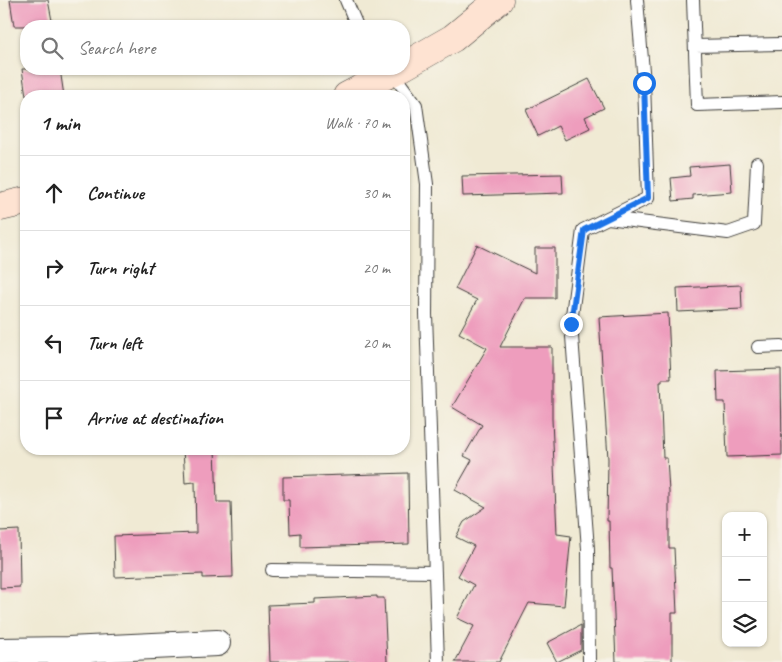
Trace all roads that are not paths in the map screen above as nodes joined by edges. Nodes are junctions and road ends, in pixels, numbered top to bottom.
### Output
1 (346, 0) edge
2 (499, 0) edge
3 (637, 0) edge
4 (693, 0) edge
5 (354, 20) edge
6 (782, 44) edge
7 (694, 46) junction
8 (410, 61) edge
9 (385, 75) edge
10 (399, 75) edge
11 (358, 90) edge
12 (408, 90) edge
13 (410, 94) edge
14 (782, 102) edge
15 (756, 163) dead end
16 (20, 202) edge
17 (0, 207) edge
18 (608, 218) junction
19 (782, 346) edge
20 (758, 347) dead end
21 (272, 570) dead end
22 (435, 572) junction
23 (217, 643) dead end
24 (0, 651) edge
25 (68, 656) edge
26 (438, 662) edge
27 (589, 662) edge

1 - 5 lane
2 - 8 main road
3 - 18 lane
4 - 7 lane
6 - 7 lane
7 - 14 lane
9 - 11 main road
10 - 12 lane
13 - 22 lane
15 - 18 lane
16 - 17 main road
18 - 27 lane
19 - 20 lane
21 - 22 lane
22 - 26 lane
23 - 25 street
24 - 25 street

